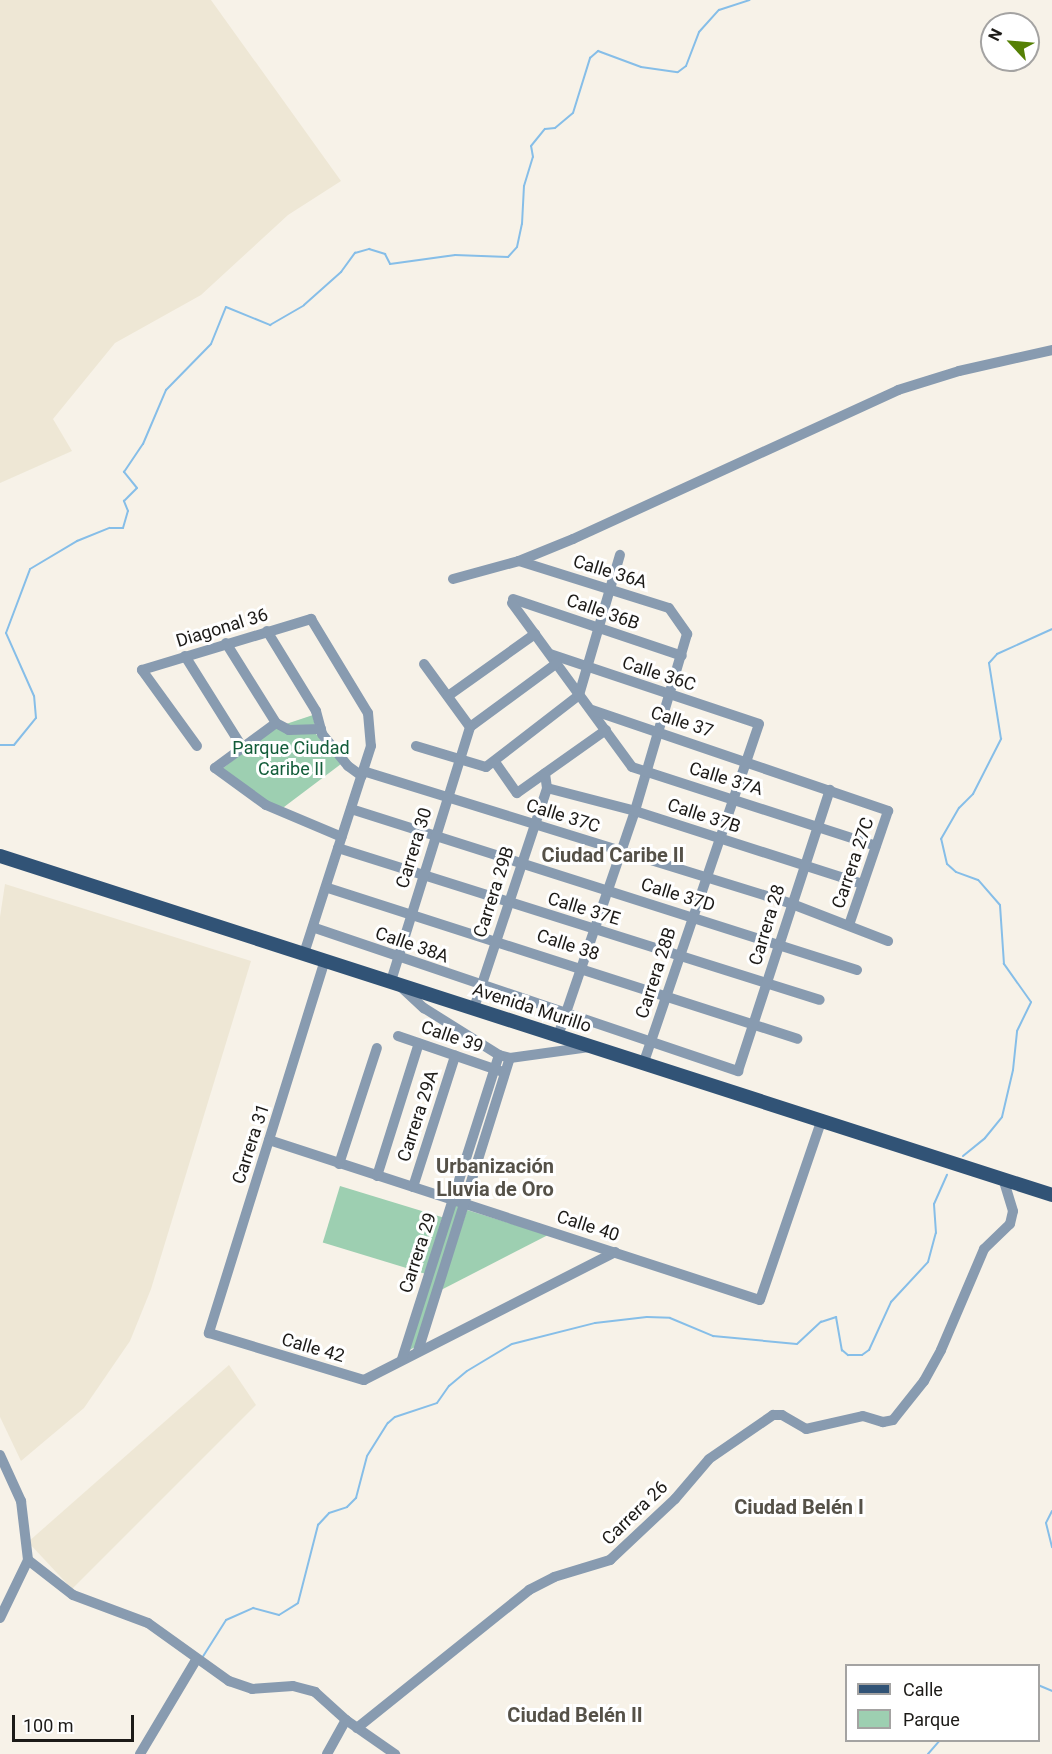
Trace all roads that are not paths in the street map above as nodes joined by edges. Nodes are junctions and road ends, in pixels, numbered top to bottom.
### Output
1 (1052, 350) edge
2 (620, 555) dead end
3 (519, 561) junction
4 (453, 579) dead end
5 (609, 588) junction
6 (598, 627) junction
7 (267, 632) junction
8 (535, 634) junction
9 (226, 644) junction
10 (185, 656) junction
11 (682, 656) junction
12 (554, 659) junction
13 (424, 664) dead end
14 (587, 668) junction
15 (672, 694) junction
16 (579, 695) junction
17 (448, 696) junction
18 (591, 710) junction
19 (276, 723) junction
20 (759, 724) joint
21 (471, 727) junction
22 (321, 729) junction
23 (606, 730) junction
24 (660, 732) junction
25 (197, 746) dead end
26 (416, 746) dead end
27 (242, 747) junction
28 (746, 760) junction
29 (460, 761) junction
30 (495, 762) junction
31 (545, 773) junction
32 (647, 773) junction
33 (362, 774) junction
34 (547, 788) junction
35 (830, 790) junction
36 (447, 797) junction
37 (733, 798) junction
38 (351, 809) junction
39 (635, 811) junction
40 (888, 811) joint
41 (533, 824) junction
42 (818, 826) junction
43 (435, 836) junction
44 (342, 837) junction
45 (720, 839) junction
46 (876, 846) junction
47 (338, 848) junction
48 (621, 850) junction
49 (0, 856) edge
50 (520, 863) junction
51 (803, 864) junction
52 (423, 875) junction
53 (706, 878) junction
54 (863, 884) junction
55 (327, 888) junction
56 (606, 890) junction
57 (508, 902) junction
58 (792, 904) junction
59 (411, 914) junction
60 (692, 917) junction
61 (849, 925) junction
62 (315, 928) junction
63 (593, 929) junction
64 (496, 940) junction
65 (888, 941) dead end
66 (778, 944) junction
67 (304, 954) junction
68 (679, 956) junction
69 (397, 958) junction
70 (325, 960) junction
71 (580, 966) junction
72 (857, 970) dead end
73 (394, 982) junction
74 (767, 983) junction
75 (482, 986) junction
76 (666, 995) junction
77 (820, 1000) dead end
78 (474, 1008) junction
79 (565, 1013) junction
80 (754, 1024) junction
81 (398, 1036) dead end
82 (558, 1036) junction
83 (797, 1039) dead end
84 (651, 1042) junction
85 (419, 1043) junction
86 (592, 1047) junction
87 (377, 1048) dead end
88 (499, 1055) junction
89 (455, 1056) junction
90 (510, 1058) junction
91 (644, 1062) junction
92 (494, 1069) junction
93 (738, 1071) joint
94 (506, 1072) junction
95 (822, 1119) junction
96 (269, 1140) junction
97 (339, 1164) junction
98 (377, 1176) junction
99 (1003, 1179) junction
100 (413, 1187) junction
101 (1052, 1195) edge
102 (458, 1201) junction
103 (615, 1252) junction
104 (212, 1335) joint
105 (418, 1351) junction
106 (402, 1359) junction
107 (0, 1455) edge
108 (28, 1560) junction
109 (0, 1618) edge
110 (196, 1660) junction
111 (346, 1720) junction
112 (357, 1728) junction
113 (140, 1754) edge
114 (327, 1754) edge
115 (395, 1754) edge

1 - 3 street
2 - 5 street
3 - 4 street
3 - 5 street, Calle 36A
5 - 6 street
5 - 11 street, Calle 36A
6 - 8 street, Calle 36B
6 - 11 street, Calle 36B
6 - 14 street
7 - 9 street, Diagonal 36
7 - 22 street
7 - 33 street, Diagonal 36
8 - 12 street
8 - 17 street
9 - 10 street, Diagonal 36
9 - 19 street
10 - 25 street, Diagonal 36
10 - 27 street
11 - 15 street
12 - 14 street, Calle 36C
12 - 16 street
12 - 21 street
13 - 17 street
14 - 15 street, Calle 36C
14 - 16 street
15 - 20 street, Calle 36C
15 - 24 street
16 - 18 street
16 - 30 street
17 - 21 street
18 - 23 street, Calle 37A
18 - 24 street, Calle 37
19 - 22 street
19 - 27 street
20 - 28 street, Carrera 28B
21 - 29 street, Carrera 30
22 - 33 street
23 - 31 street
23 - 32 street, Calle 37A
24 - 28 street, Calle 37
24 - 32 street
26 - 29 street
27 - 44 street
28 - 35 street, Calle 37
28 - 37 street, Carrera 28B
29 - 30 street
29 - 36 street, Carrera 30
30 - 31 street
31 - 34 street
32 - 37 street, Calle 37A
32 - 39 street
33 - 36 street, Calle 37C
33 - 38 street
34 - 39 street, Calle 37B
34 - 41 street, Carrera 29B
35 - 40 street, Calle 37
35 - 42 street, Carrera 28
36 - 41 street, Calle 37C
36 - 43 street, Carrera 30
37 - 42 street, Calle 37A
37 - 45 street, Carrera 28B
38 - 43 street, Calle 37D
38 - 44 street
39 - 45 street, Calle 37B
39 - 48 street
40 - 46 street, Carrera 27C
41 - 48 street, Calle 37C
41 - 50 street, Carrera 29B
42 - 46 street, Calle 37A
42 - 51 street, Carrera 28
43 - 50 street, Calle 37D
43 - 52 street, Carrera 30
44 - 47 street
45 - 51 street, Calle 37B
45 - 53 street, Carrera 28B
46 - 54 street, Carrera 27C
47 - 52 street, Calle 37E
47 - 55 street
48 - 53 street, Calle 37C
48 - 56 street
49 - 67 main road, Avenida Murillo
50 - 56 street, Calle 37D
50 - 57 street, Carrera 29B
51 - 54 street, Calle 37B
51 - 58 street, Carrera 28
52 - 57 street, Calle 37E
52 - 59 street, Carrera 30
53 - 58 street, Calle 37C
53 - 60 street, Carrera 28B
54 - 61 street, Carrera 27C
55 - 59 street, Calle 38
55 - 62 street
56 - 60 street, Calle 37D
56 - 63 street
57 - 63 street, Calle 37E
57 - 64 street, Carrera 29B
58 - 61 street, Calle 37C
58 - 66 street, Carrera 28
59 - 64 street, Calle 38
59 - 69 street, Carrera 30
60 - 66 street, Calle 37D
60 - 68 street, Carrera 28B
61 - 65 street, Calle 37C
62 - 67 street
62 - 69 street, Calle 38A
63 - 68 street, Calle 37E
63 - 71 street
64 - 71 street, Calle 38
64 - 75 street, Carrera 29B
66 - 72 street, Calle 37D
66 - 74 street, Carrera 28
67 - 70 main road, Avenida Murillo
68 - 74 street, Calle 37E
68 - 76 street, Carrera 28B
69 - 73 street, Carrera 30
69 - 75 street, Calle 38A
70 - 73 main road, Avenida Murillo
70 - 96 street, Carrera 31
71 - 76 street, Calle 38
71 - 79 street
73 - 78 main road, Avenida Murillo
73 - 88 street
74 - 77 street, Calle 37E
74 - 80 street, Carrera 28
75 - 78 street, Carrera 29B
75 - 79 street, Calle 38A
76 - 80 street, Calle 38
76 - 84 street, Carrera 28B
78 - 82 main road, Avenida Murillo
79 - 82 street
79 - 84 street, Calle 38A
80 - 83 street, Calle 38
80 - 93 street, Carrera 28
81 - 85 street, Calle 39
82 - 86 main road, Avenida Murillo
84 - 91 street, Carrera 28B
84 - 93 street, Calle 38A
85 - 89 street, Calle 39
85 - 98 street
86 - 90 street
86 - 91 main road, Avenida Murillo
87 - 97 street
88 - 90 street
88 - 92 street, Carrera 29
89 - 92 street, Calle 39
89 - 100 street, Carrera 29A
90 - 94 street, Carrera 29
91 - 95 main road, Avenida Murillo
92 - 94 street, Calle 39
92 - 102 street, Carrera 29
94 - 102 street, Carrera 29
95 - 99 main road, Avenida Murillo
95 - 103 street, Calle 40
96 - 97 street, Calle 40
96 - 104 street, Carrera 31
97 - 98 street, Calle 40
98 - 100 street, Calle 40
99 - 101 main road, Avenida Murillo
99 - 112 street, Carrera 26
100 - 102 street, Calle 40
102 - 103 street, Calle 40
102 - 105 street, Carrera 29
102 - 106 street, Carrera 29
103 - 105 street, Calle 42
104 - 106 street, Calle 42
105 - 106 street, Calle 42
107 - 108 street
108 - 109 street
108 - 110 street
110 - 111 street
110 - 113 street
111 - 112 street
111 - 114 street
112 - 115 street

